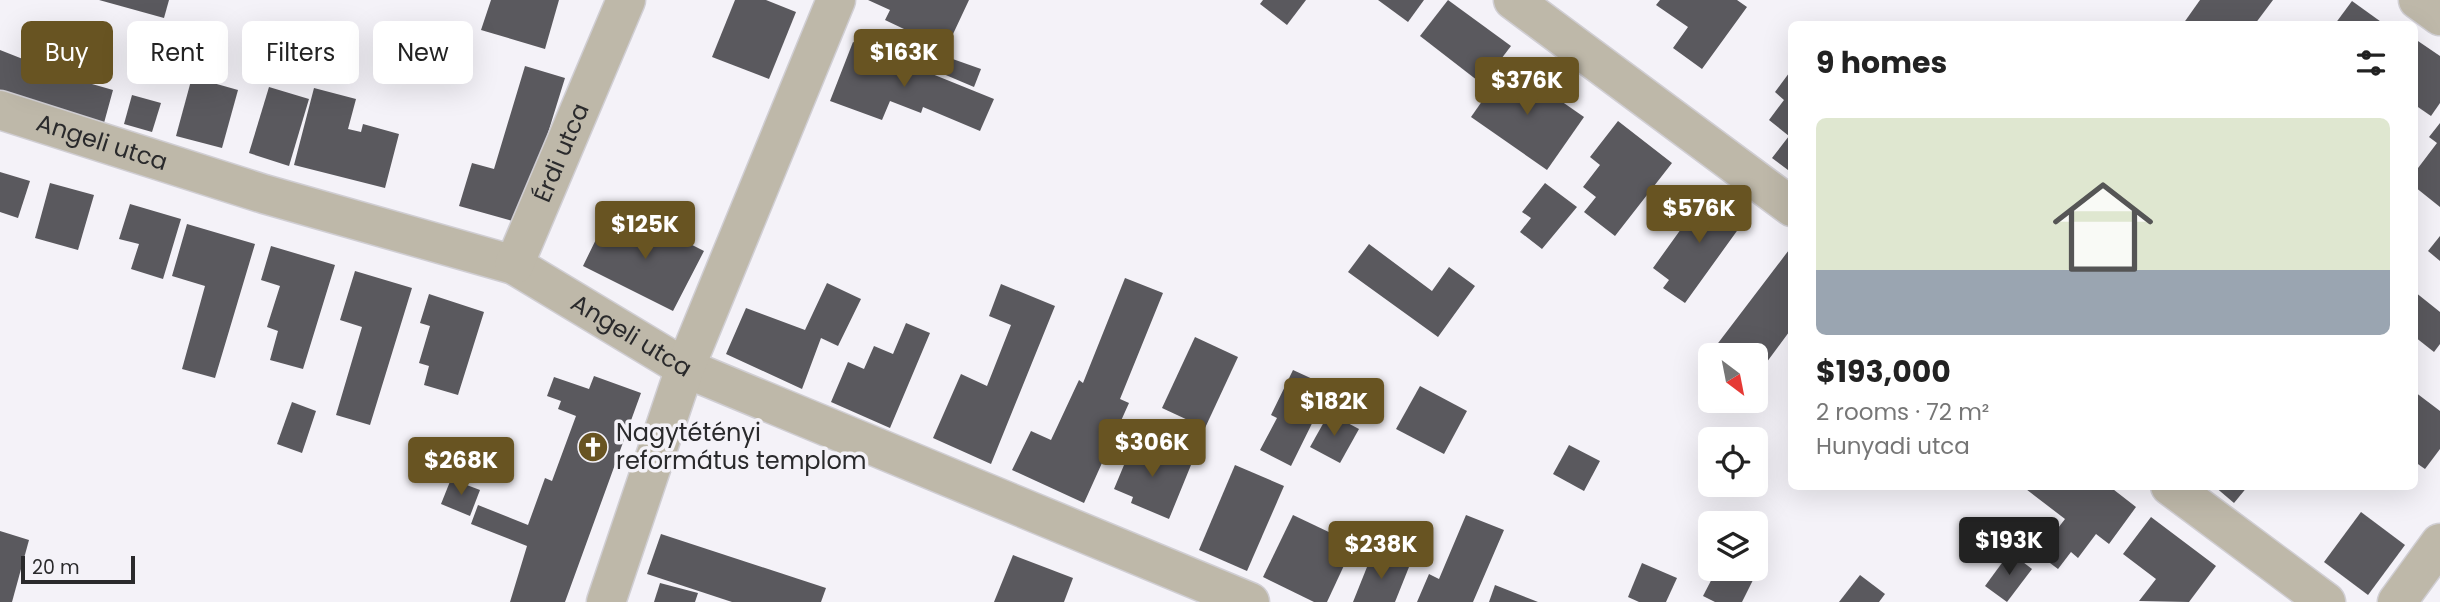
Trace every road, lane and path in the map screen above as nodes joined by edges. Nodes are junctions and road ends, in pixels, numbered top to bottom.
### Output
1 (626, 0) edge
2 (836, 0) edge
3 (1513, 0) edge
4 (2418, 0) edge
5 (2440, 16) edge
6 (0, 110) edge
7 (1788, 203) edge
8 (514, 265) junction
9 (685, 368) junction
10 (2175, 490) edge
11 (2440, 543) edge
12 (606, 602) edge
13 (1250, 602) edge
14 (2326, 602) edge
15 (2397, 602) edge

1 - 8 street, Érdi utca
2 - 9 street
3 - 7 street
4 - 5 street
6 - 8 street, Angeli utca
8 - 9 street, Angeli utca
9 - 12 street
9 - 13 street, Angeli utca
10 - 14 street
11 - 15 street

